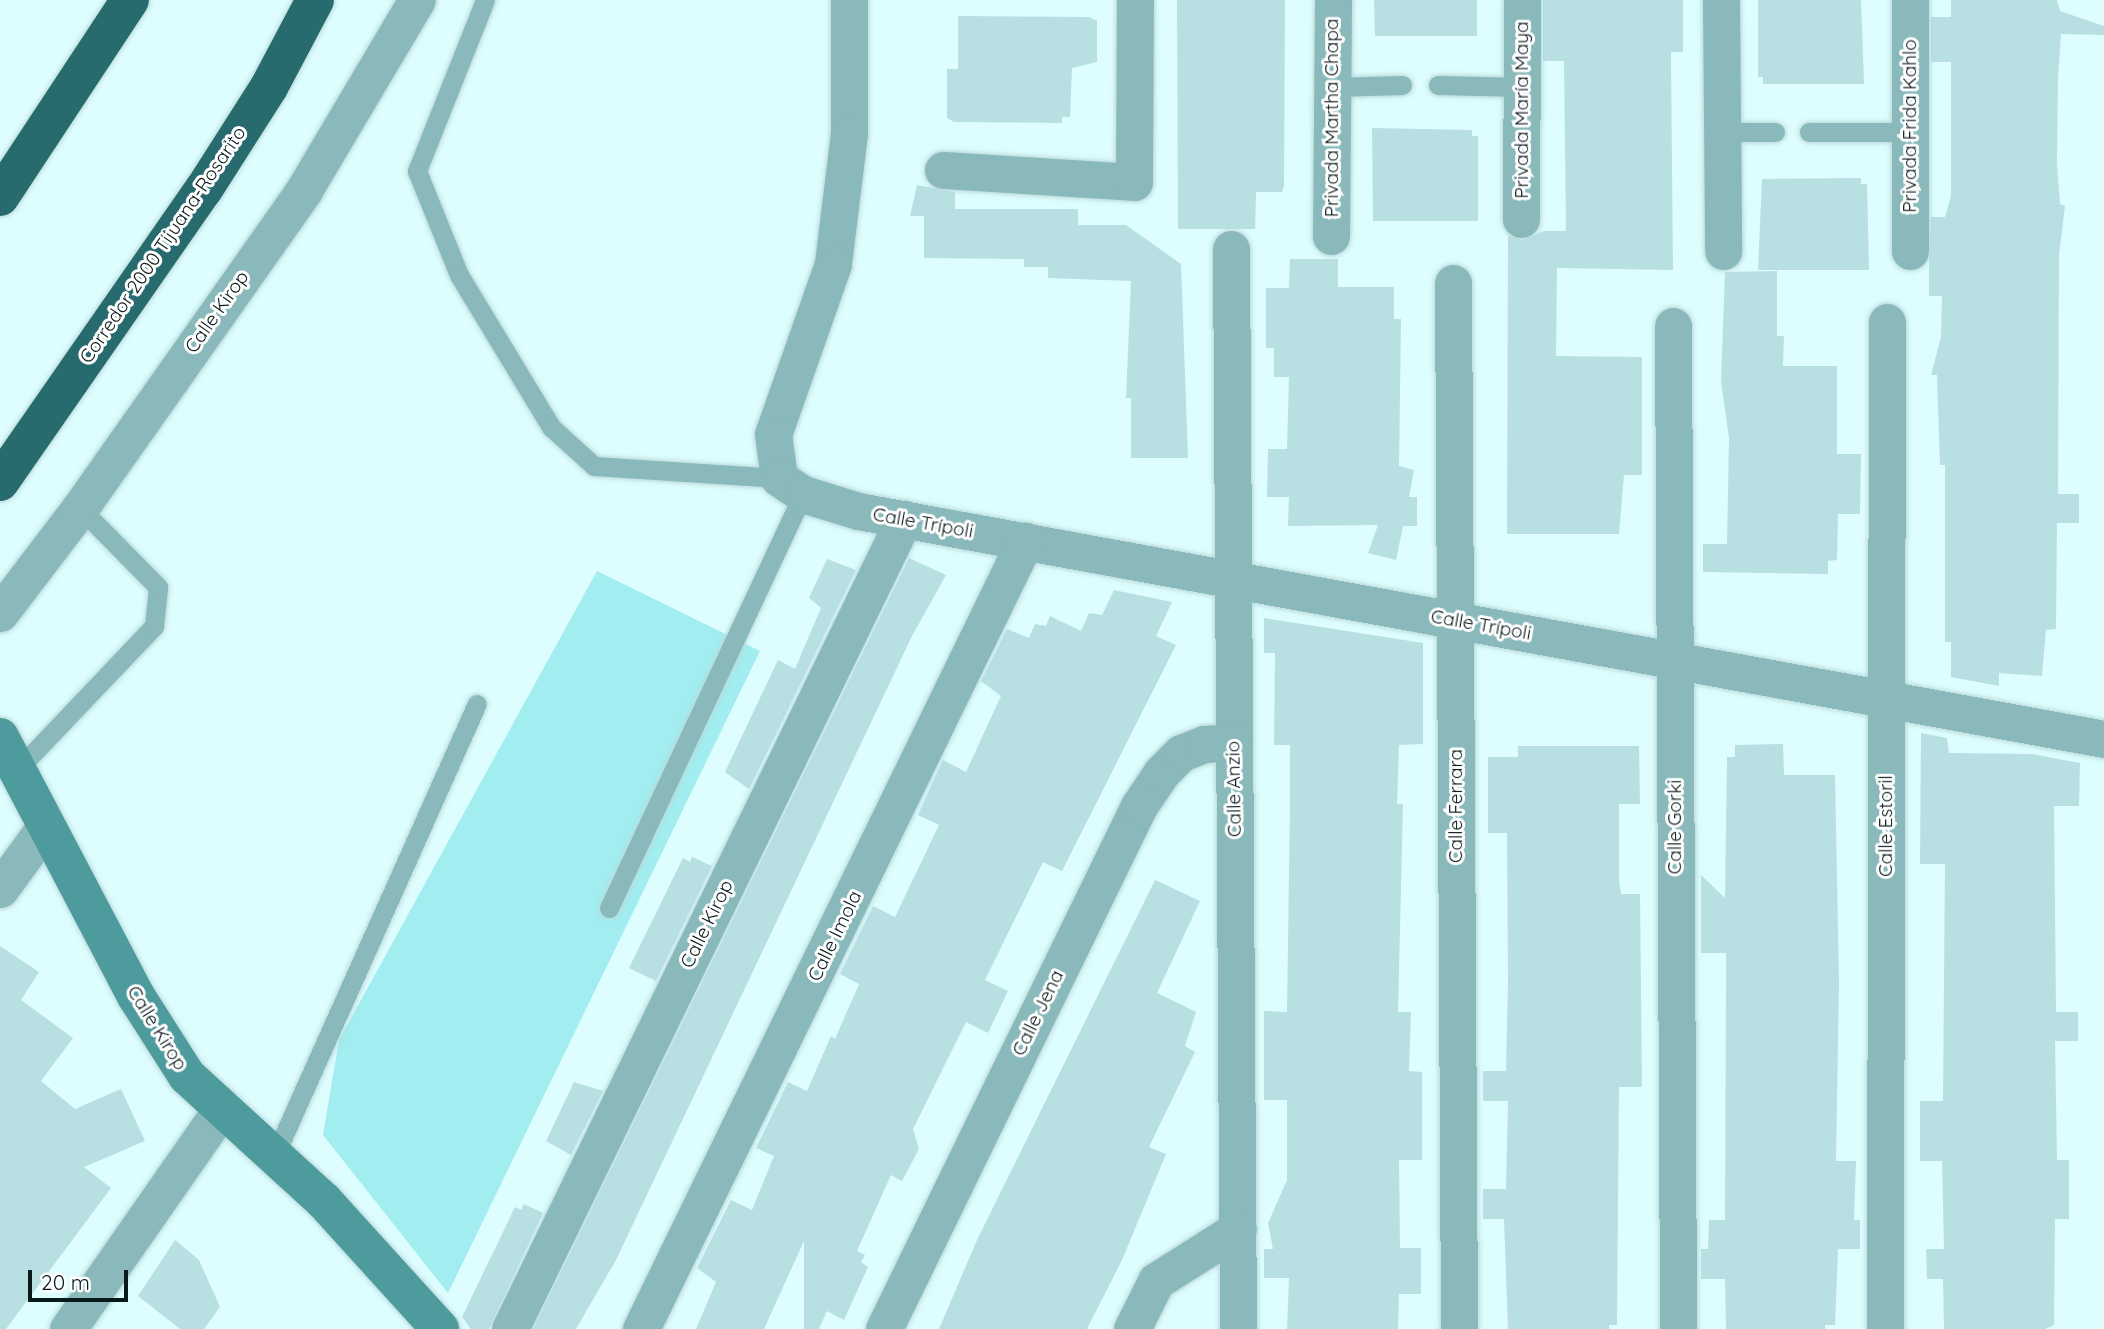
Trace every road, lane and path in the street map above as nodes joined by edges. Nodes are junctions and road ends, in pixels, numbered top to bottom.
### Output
1 (130, 0) edge
2 (417, 0) edge
3 (485, 0) edge
4 (849, 0) edge
5 (1135, 0) edge
6 (1333, 0) edge
7 (1522, 0) edge
8 (1721, 0) edge
9 (1910, 0) edge
10 (314, 2) edge
11 (1402, 85) dead end
12 (1438, 85) dead end
13 (1333, 87) junction
14 (1522, 87) junction
15 (1722, 132) junction
16 (1775, 132) dead end
17 (1809, 132) dead end
18 (1910, 132) junction
19 (943, 170) dead end
20 (0, 197) edge
21 (1521, 219) dead end
22 (1331, 236) dead end
23 (1231, 249) dead end
24 (1723, 251) dead end
25 (1910, 251) dead end
26 (1453, 283) dead end
27 (1887, 322) dead end
28 (1673, 326) dead end
29 (0, 482) edge
30 (791, 486) junction
31 (80, 508) junction
32 (904, 519) junction
33 (1025, 541) junction
34 (1233, 579) junction
35 (0, 613) edge
36 (1455, 620) junction
37 (1675, 660) junction
38 (1886, 699) junction
39 (477, 704) dead end
40 (0, 737) edge
41 (2104, 739) edge
42 (1233, 742) junction
43 (17, 770) junction
44 (47, 827) junction
45 (0, 889) edge
46 (609, 908) dead end
47 (220, 1111) junction
48 (275, 1155) junction
49 (1238, 1229) junction
50 (68, 1329) edge
51 (440, 1329) edge
52 (510, 1329) edge
53 (641, 1329) edge
54 (884, 1329) edge
55 (1132, 1329) edge
56 (1238, 1329) edge
57 (1459, 1329) edge
58 (1678, 1329) edge
59 (1885, 1329) edge

1 - 20 highway
2 - 31 street, Calle Kirop
3 - 30 lane
4 - 30 street
5 - 19 street
6 - 13 street, Privada Martha Chapa
7 - 14 street, Privada María Maya
8 - 15 street
9 - 18 street, Privada Frida Kahlo
10 - 29 highway, Corredor 2000 Tijuana-Rosarito
11 - 13 lane
12 - 14 lane
13 - 22 street, Privada Martha Chapa
14 - 21 street, Privada María Maya
15 - 16 lane
15 - 24 street
17 - 18 lane
18 - 25 street, Privada Frida Kahlo
23 - 34 street, Calle Anzio
26 - 36 street, Calle Ferrara
27 - 38 street, Calle Estoril
28 - 37 street, Calle Gorki
30 - 32 street, Calle Trípoli
30 - 46 lane
31 - 35 street, Calle Kirop
31 - 43 lane
32 - 33 street, Calle Trípoli
32 - 52 street, Calle Kirop
33 - 34 street, Calle Trípoli
33 - 53 street, Calle Imola
34 - 36 street, Calle Trípoli
34 - 42 street, Calle Anzio
36 - 37 street, Calle Trípoli
36 - 57 street, Calle Ferrara
37 - 38 street, Calle Trípoli
37 - 58 street, Calle Gorki
38 - 41 street, Calle Trípoli
38 - 59 street, Calle Estoril
39 - 48 lane
40 - 43 street, Calle Kirop
42 - 49 street, Calle Anzio
42 - 54 street, Calle Jena
43 - 44 street, Calle Kirop
44 - 45 street
44 - 47 street, Calle Kirop
47 - 48 street, Calle Kirop
47 - 50 street
48 - 51 street, Calle Kirop
49 - 55 street
49 - 56 street, Calle Anzio

